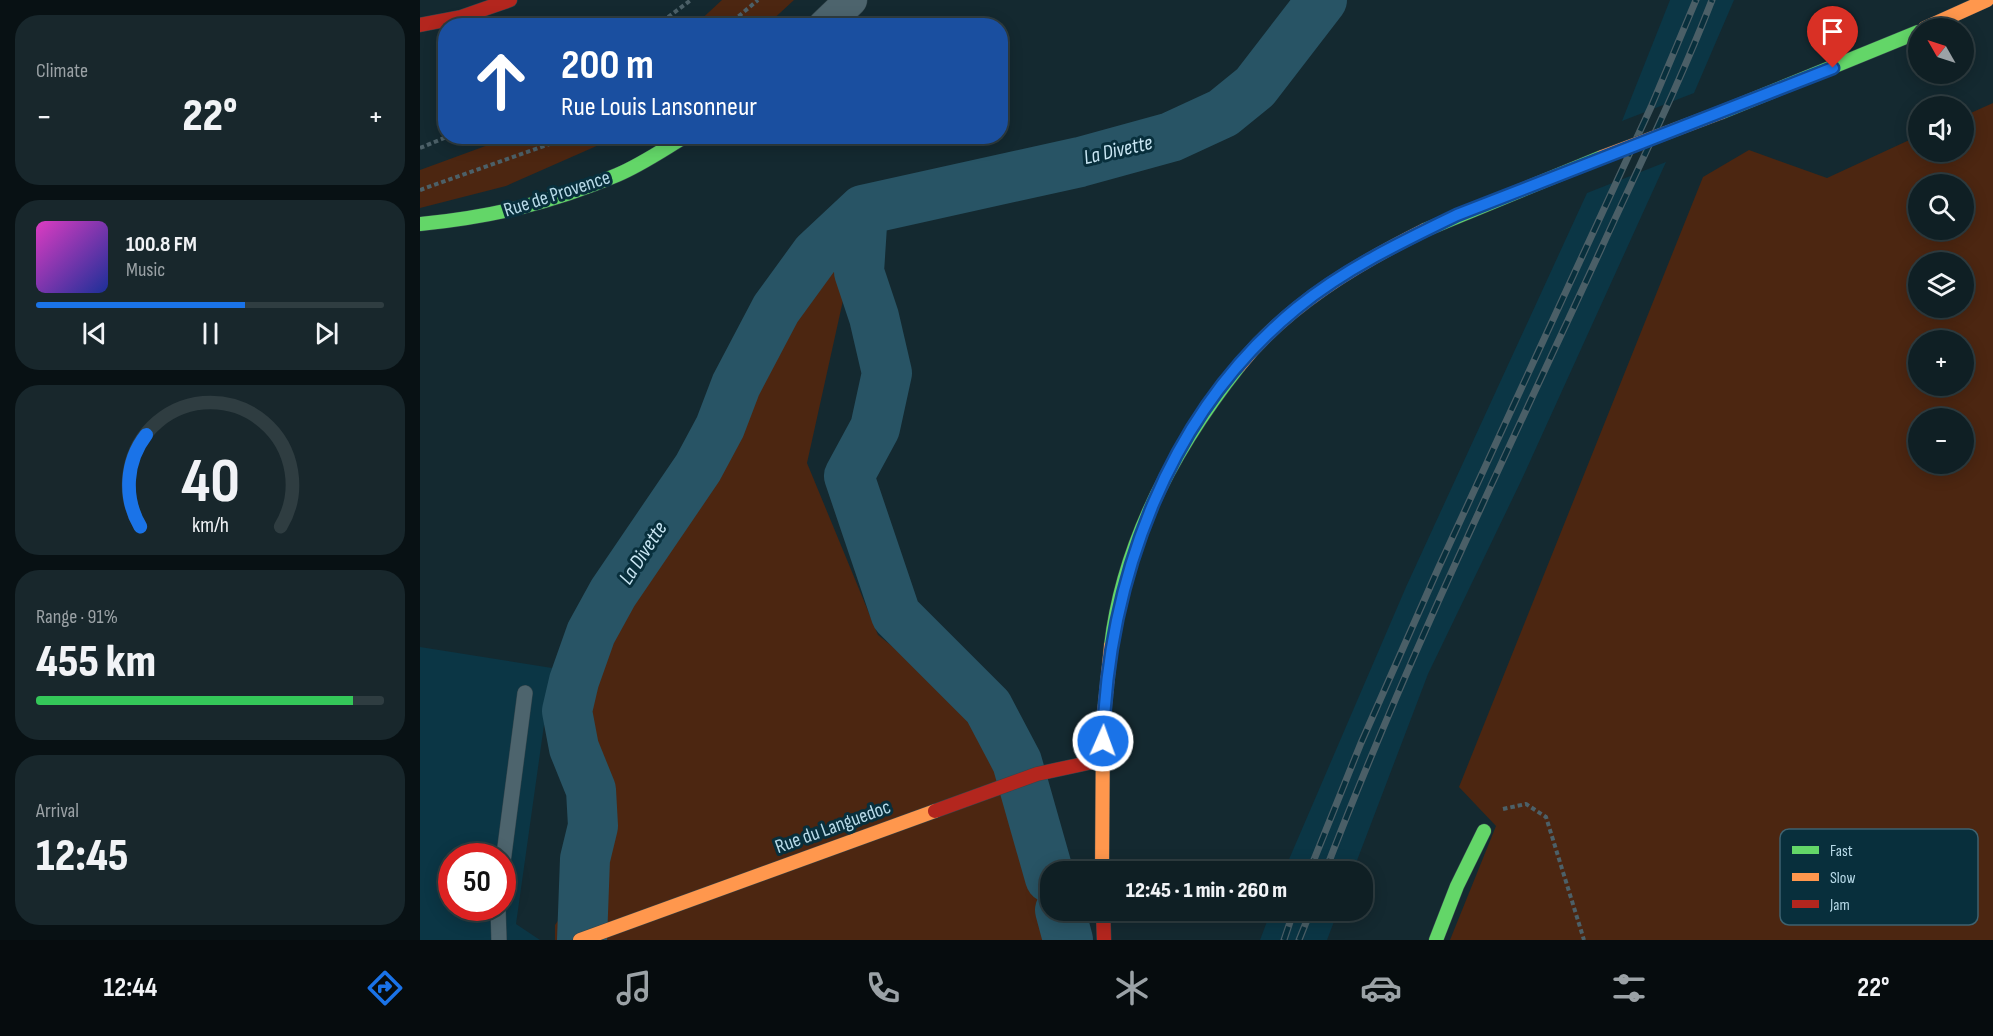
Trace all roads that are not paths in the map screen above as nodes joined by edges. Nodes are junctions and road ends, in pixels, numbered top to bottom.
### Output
1 (455, 0) edge
2 (510, 0) edge
3 (851, 0) edge
4 (1988, 0) edge
5 (461, 17) junction
6 (456, 18) edge
7 (832, 18) edge
8 (1948, 18) edge
9 (438, 21) edge
10 (420, 25) edge
11 (1908, 36) edge
12 (672, 144) edge
13 (420, 224) edge
14 (525, 693) dead end
15 (1102, 760) junction
16 (1484, 831) road end
17 (506, 843) edge
18 (1102, 861) edge
19 (498, 921) edge
20 (1103, 921) edge
21 (499, 940) edge
22 (580, 940) edge
23 (1104, 940) edge
24 (1436, 940) edge

1 - 5 lane
2 - 5 main road
3 - 7 street
4 - 8 main road
5 - 6 main road
9 - 10 main road
11 - 15 main road, bridge
12 - 13 main road, Rue de Provence
14 - 17 lane
15 - 18 main road
15 - 22 main road, Rue du Languedoc
16 - 24 main road
19 - 21 lane
20 - 23 main road

